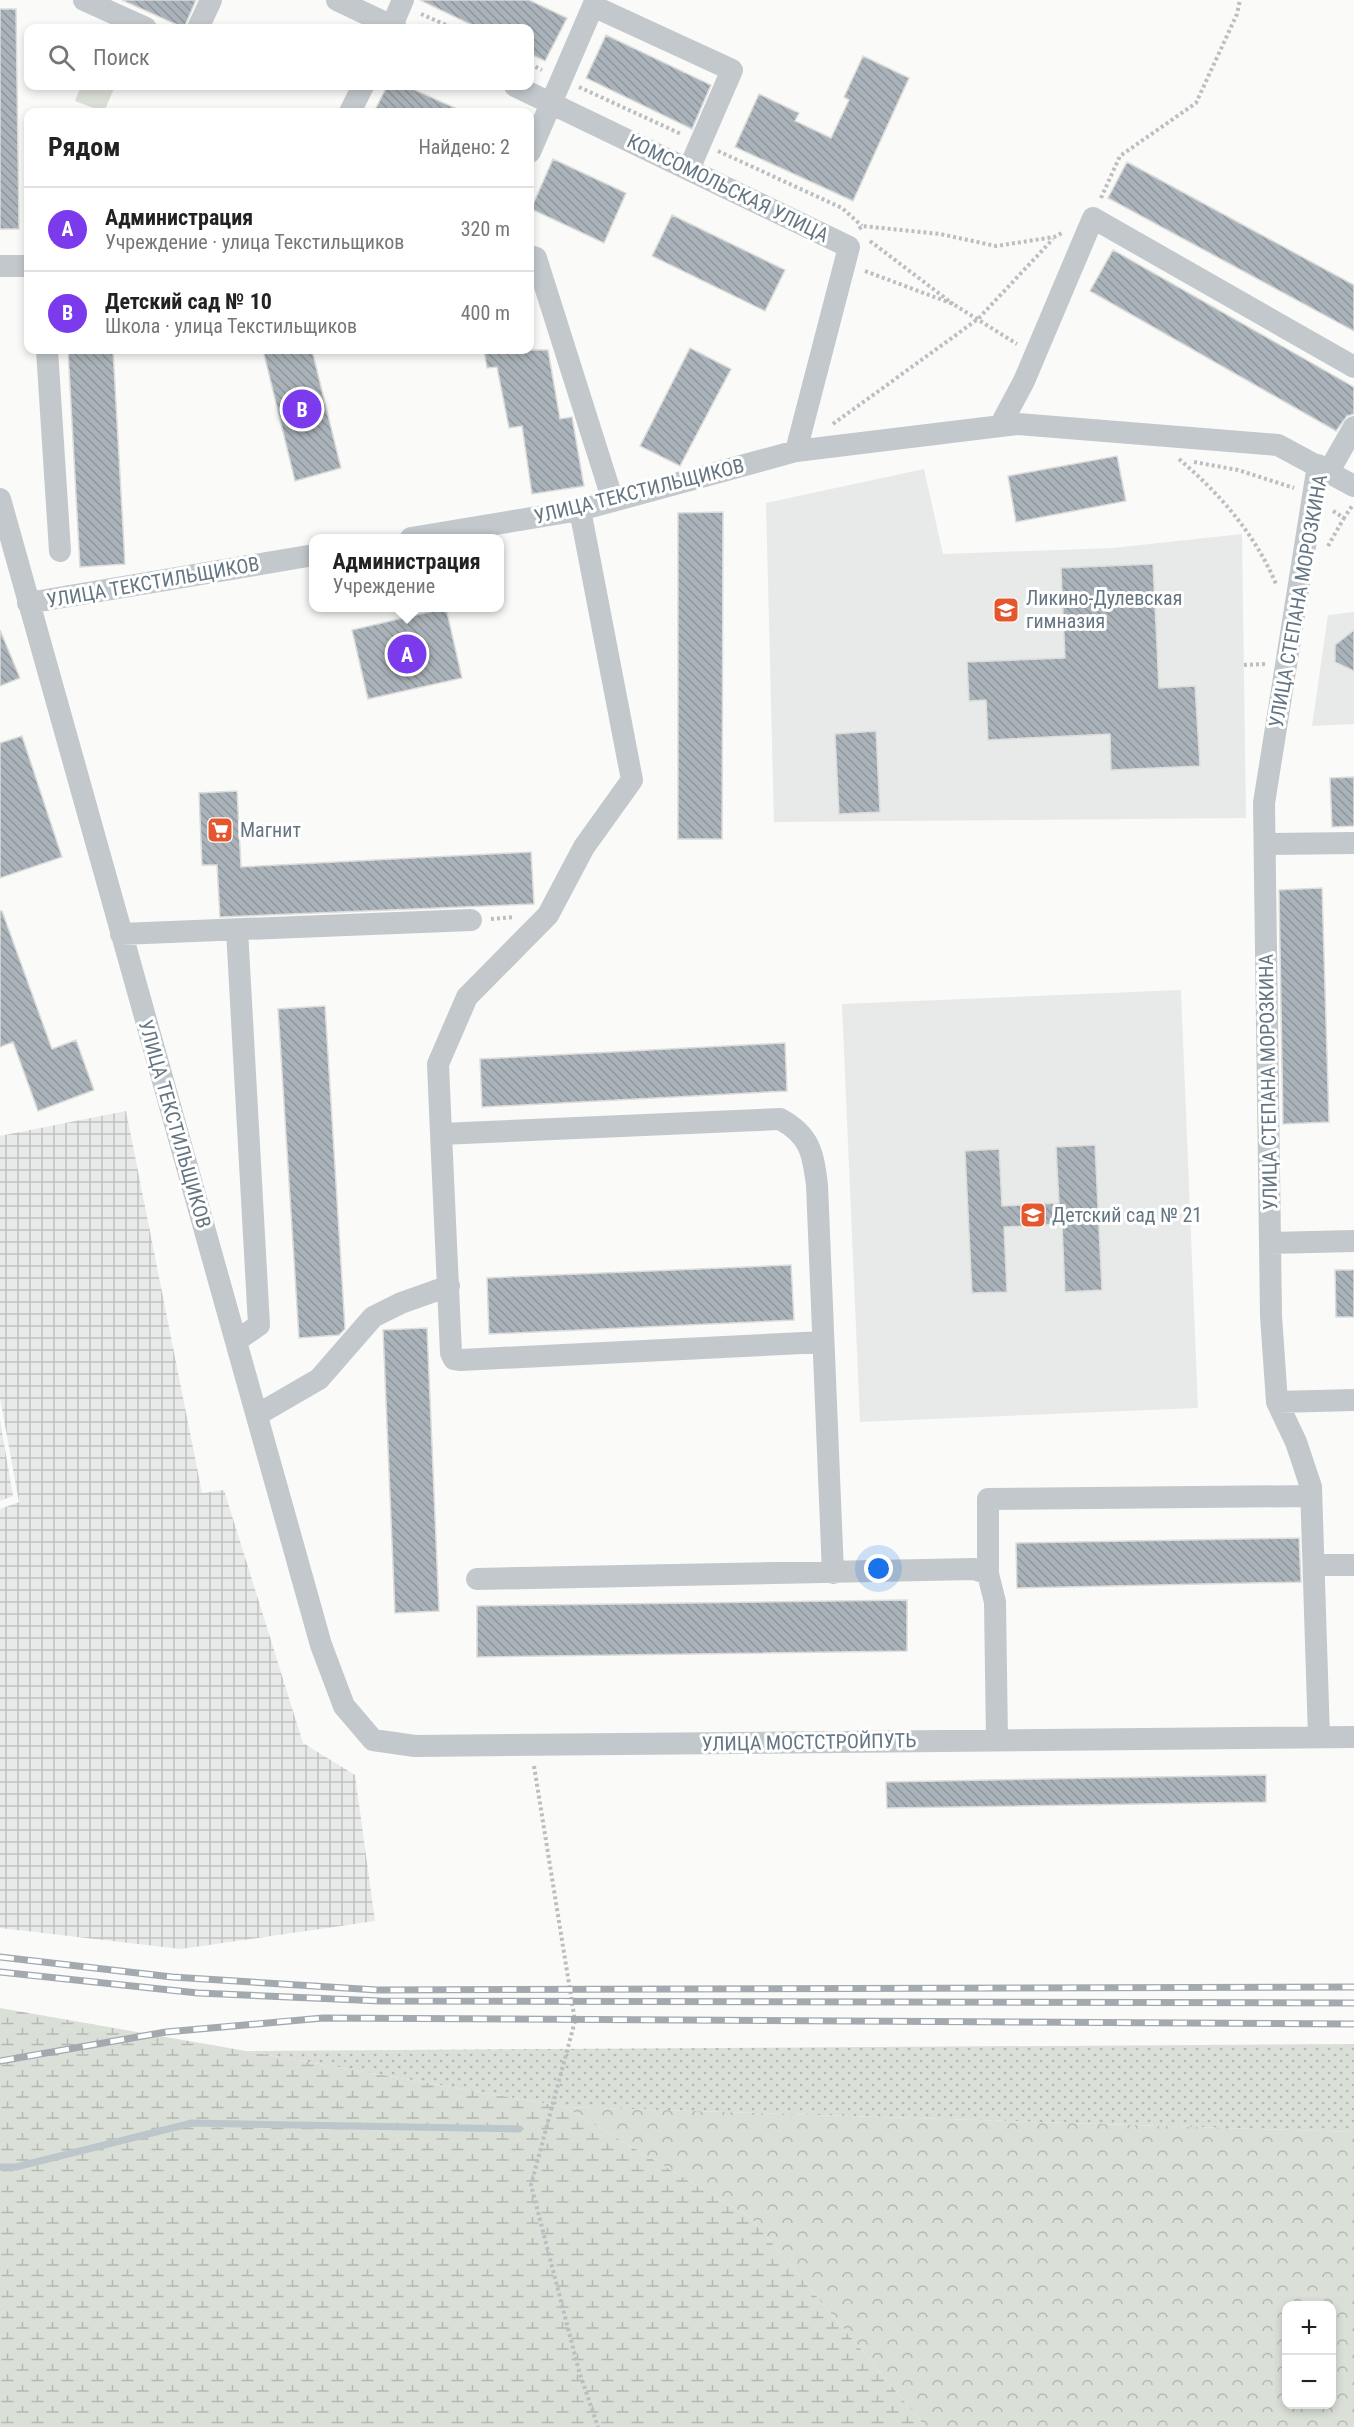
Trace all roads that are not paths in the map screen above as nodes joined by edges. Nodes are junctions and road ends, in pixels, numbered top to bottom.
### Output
1 (84, 0) edge
2 (212, 0) edge
3 (337, 0) edge
4 (403, 0) edge
5 (137, 24) edge
6 (200, 24) edge
7 (385, 24) edge
8 (394, 24) edge
9 (361, 90) edge
10 (524, 90) edge
11 (550, 102) junction
12 (352, 108) edge
13 (534, 142) edge
14 (689, 169) junction
15 (534, 257) edge
16 (0, 266) edge
17 (24, 266) edge
18 (47, 354) edge
19 (1354, 367) edge
20 (1000, 426) junction
21 (1354, 427) edge
22 (796, 451) junction
23 (1323, 468) junction
24 (1354, 486) edge
25 (0, 499) edge
26 (613, 501) junction
27 (580, 510) junction
28 (435, 534) edge
29 (60, 551) dead end
30 (309, 556) edge
31 (28, 603) junction
32 (1354, 843) edge
33 (1265, 844) junction
34 (471, 920) road end
35 (237, 930) junction
36 (121, 934) junction
37 (441, 1134) junction
38 (1354, 1241) edge
39 (1270, 1243) junction
40 (449, 1286) junction
41 (236, 1341) junction
42 (823, 1342) junction
43 (1354, 1400) edge
44 (1277, 1402) junction
45 (256, 1414) junction
46 (1311, 1496) junction
47 (1354, 1564) edge
48 (1314, 1565) junction
49 (833, 1573) junction
50 (988, 1574) junction
51 (477, 1579) dead end
52 (321, 1645) joint
53 (1319, 1737) junction
54 (1354, 1737) edge
55 (997, 1740) junction

1 - 5 street
2 - 6 street
3 - 7 street
4 - 8 street
9 - 12 street
10 - 11 street, КОМСОМОЛЬСКАЯ УЛИЦА
11 - 13 street
11 - 14 street, КОМСОМОЛЬСКАЯ УЛИЦА
11 - 14 street
14 - 22 street, КОМСОМОЛЬСКАЯ УЛИЦА
15 - 26 street
16 - 17 street
18 - 29 street
19 - 20 street
20 - 22 street, УЛИЦА ТЕКСТИЛЬЩИКОВ
20 - 23 street, УЛИЦА ТЕКСТИЛЬЩИКОВ
21 - 23 street
22 - 26 street, УЛИЦА ТЕКСТИЛЬЩИКОВ
23 - 24 street, УЛИЦА СТЕПАНА МОРОЗКИНА
23 - 33 street, УЛИЦА СТЕПАНА МОРОЗКИНА
25 - 31 street, УЛИЦА ТЕКСТИЛЬЩИКОВ
26 - 27 street, УЛИЦА ТЕКСТИЛЬЩИКОВ
27 - 28 street, УЛИЦА ТЕКСТИЛЬЩИКОВ
27 - 37 street
30 - 31 street, УЛИЦА ТЕКСТИЛЬЩИКОВ
31 - 36 street, УЛИЦА ТЕКСТИЛЬЩИКОВ
32 - 33 street
33 - 39 street, УЛИЦА СТЕПАНА МОРОЗКИНА
34 - 35 street
35 - 36 street
35 - 41 street
36 - 41 street, УЛИЦА ТЕКСТИЛЬЩИКОВ
37 - 40 street
37 - 42 street
38 - 39 street
39 - 44 street, УЛИЦА СТЕПАНА МОРОЗКИНА
40 - 42 street
40 - 45 street
41 - 45 street, УЛИЦА ТЕКСТИЛЬЩИКОВ
42 - 49 street
43 - 44 street
44 - 46 street, УЛИЦА СТЕПАНА МОРОЗКИНА
45 - 52 street, УЛИЦА ТЕКСТИЛЬЩИКОВ
46 - 48 street, УЛИЦА СТЕПАНА МОРОЗКИНА
46 - 50 street
47 - 48 street
48 - 53 street, УЛИЦА СТЕПАНА МОРОЗКИНА
49 - 50 street
49 - 51 street
50 - 55 street
52 - 55 street, УЛИЦА МОСТСТРОЙПУТЬ
53 - 54 street, УЛИЦА МОСТСТРОЙПУТЬ
53 - 55 street, УЛИЦА МОСТСТРОЙПУТЬ

